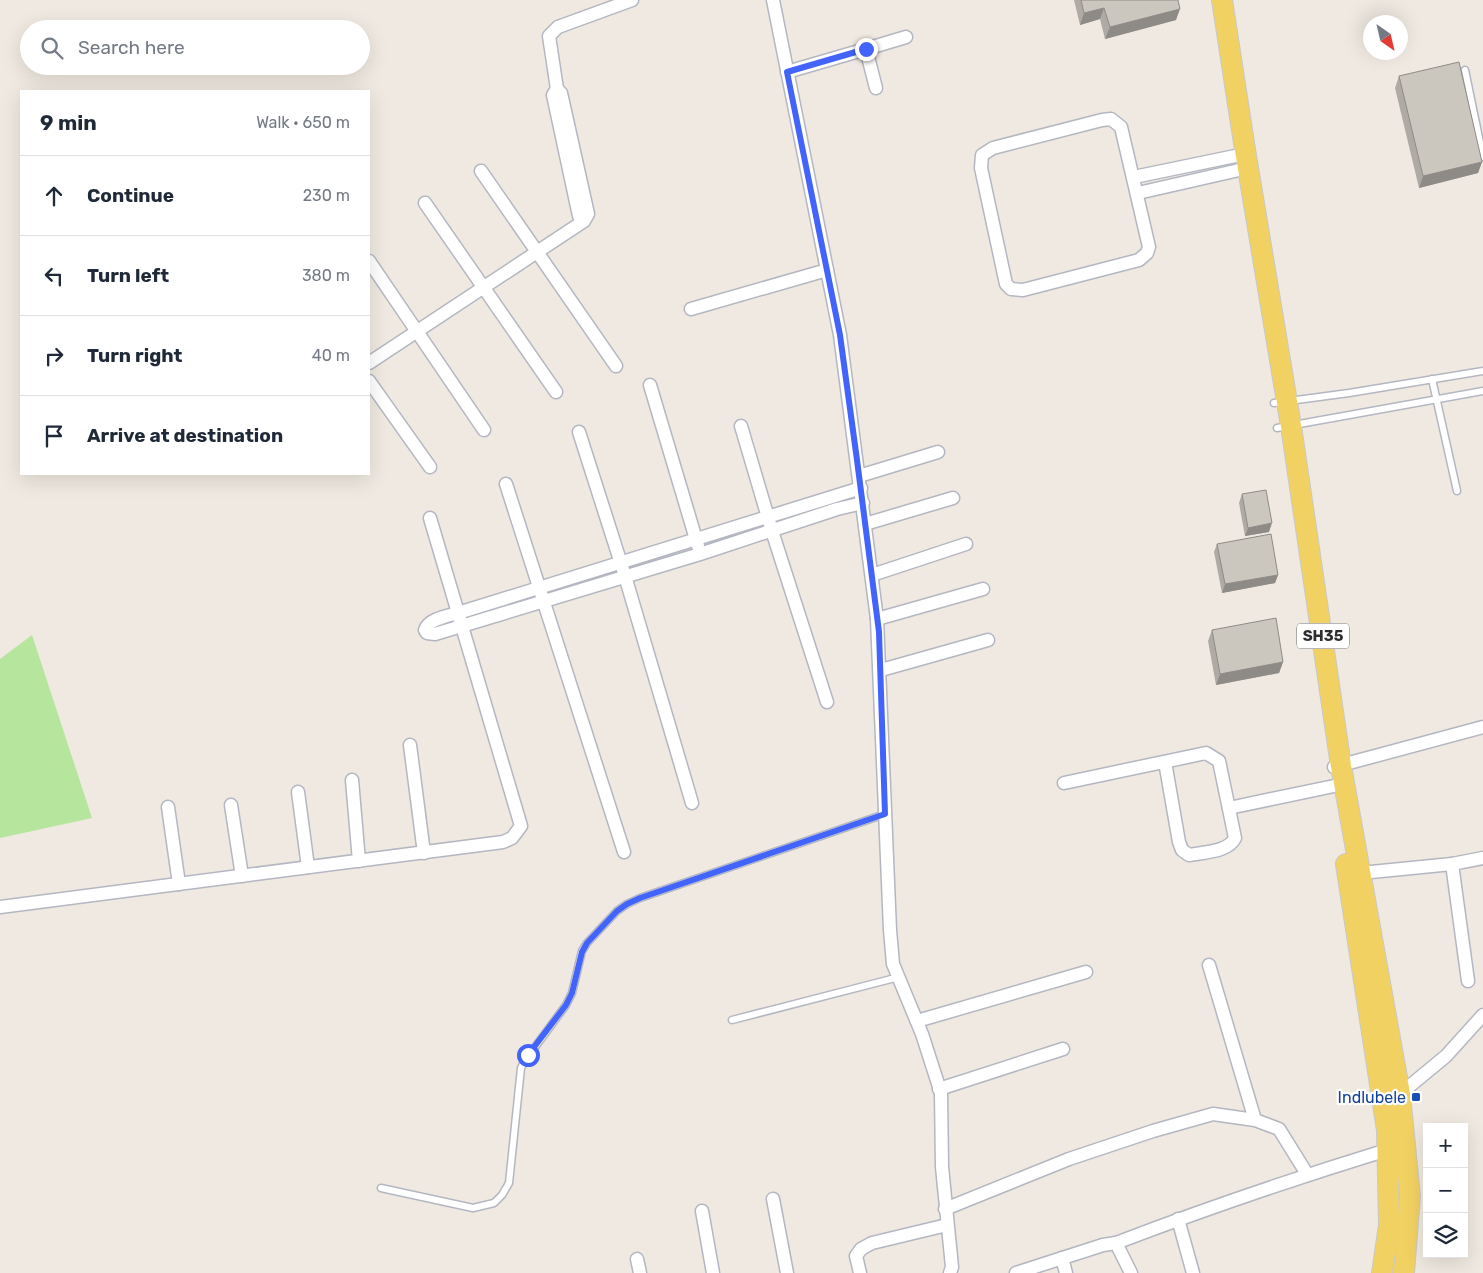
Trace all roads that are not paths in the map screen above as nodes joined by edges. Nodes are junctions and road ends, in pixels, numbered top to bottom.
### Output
1 (632, 0) edge
2 (773, 0) edge
3 (1213, 0) edge
4 (1222, 0) edge
5 (906, 37) dead end
6 (866, 49) junction
7 (1465, 70) dead end
8 (787, 72) junction
9 (876, 88) dead end
10 (1483, 157) edge
11 (1240, 160) junction
12 (1181, 167) junction
13 (481, 171) dead end
14 (1134, 177) junction
15 (1185, 182) junction
16 (1138, 193) junction
17 (425, 203) dead end
18 (537, 251) junction
19 (370, 262) edge
20 (827, 270) junction
21 (482, 287) junction
22 (691, 309) dead end
23 (417, 330) junction
24 (370, 362) edge
25 (616, 366) dead end
26 (1483, 370) edge
27 (1432, 379) junction
28 (370, 382) edge
29 (650, 385) dead end
30 (1483, 391) edge
31 (556, 392) dead end
32 (1436, 399) junction
33 (1280, 401) junction
34 (741, 426) dead end
35 (1284, 427) junction
36 (484, 430) dead end
37 (579, 432) dead end
38 (938, 452) dead end
39 (430, 468) dead end
40 (860, 482) junction
41 (506, 484) dead end
42 (1457, 491) dead end
43 (953, 498) dead end
44 (863, 502) junction
45 (768, 517) junction
46 (430, 518) dead end
47 (865, 524) junction
48 (772, 531) junction
49 (696, 540) junction
50 (966, 544) dead end
51 (700, 554) junction
52 (621, 563) junction
53 (872, 575) junction
54 (625, 576) junction
55 (540, 588) junction
56 (983, 589) dead end
57 (544, 601) junction
58 (458, 613) junction
59 (877, 619) junction
60 (462, 626) junction
61 (988, 640) dead end
62 (881, 670) junction
63 (827, 702) dead end
64 (1483, 727) edge
65 (410, 745) dead end
66 (1165, 762) junction
67 (1335, 773) junction
68 (352, 780) dead end
69 (1064, 783) dead end
70 (298, 792) dead end
71 (692, 803) dead end
72 (231, 805) dead end
73 (168, 807) dead end
74 (1229, 808) junction
75 (885, 814) junction
76 (624, 852) dead end
77 (424, 853) junction
78 (1483, 858) edge
79 (359, 861) junction
80 (1452, 864) junction
81 (308, 868) junction
82 (1361, 873) junction
83 (242, 876) junction
84 (178, 884) junction
85 (0, 907) edge
86 (1209, 966) dead end
87 (1086, 972) dead end
88 (899, 977) junction
89 (1468, 981) dead end
90 (1483, 1015) edge
91 (732, 1020) dead end
92 (917, 1021) junction
93 (1063, 1049) dead end
94 (939, 1088) junction
95 (1400, 1094) junction
96 (1255, 1120) junction
97 (1387, 1150) junction
98 (1307, 1174) junction
99 (381, 1188) dead end
100 (772, 1199) dead end
101 (945, 1209) junction
102 (702, 1211) dead end
103 (1178, 1219) junction
104 (947, 1225) junction
105 (1116, 1243) junction
106 (1062, 1258) junction
107 (637, 1259) dead end
108 (640, 1273) edge
109 (713, 1273) edge
110 (787, 1273) edge
111 (860, 1273) edge
112 (950, 1273) edge
113 (1016, 1273) edge
114 (1066, 1273) edge
115 (1131, 1273) edge
116 (1193, 1273) edge
117 (1382, 1273) edge
118 (1404, 1273) edge

1 - 18 street
2 - 8 street
3 - 11 main road
4 - 11 main road, SH35
5 - 6 street
6 - 8 street
6 - 9 street
7 - 10 lane
8 - 20 street
11 - 12 street
11 - 15 street
11 - 33 main road, SH35
12 - 14 street
12 - 15 street
13 - 18 street
14 - 16 street
14 - 16 street
15 - 16 street
17 - 21 street
18 - 21 street
18 - 25 street
19 - 23 street
20 - 22 street
20 - 40 street
21 - 23 street
21 - 31 street
23 - 24 street
23 - 36 street
26 - 27 lane
27 - 32 lane
27 - 33 lane
28 - 39 street
29 - 49 street
30 - 32 lane
32 - 35 lane
32 - 42 lane
33 - 35 main road, SH35
34 - 45 street
35 - 67 main road, SH35
37 - 52 street
38 - 40 street
40 - 44 street
40 - 45 street
41 - 55 street
43 - 47 street
44 - 47 street
44 - 48 street
45 - 48 street
45 - 49 street
46 - 58 street
47 - 53 street
48 - 51 street
48 - 63 street
49 - 51 street
49 - 52 street
50 - 53 street
51 - 54 street
52 - 54 street
52 - 55 street
53 - 59 street
54 - 57 street
54 - 71 street
55 - 57 street
55 - 58 street
56 - 59 street
57 - 60 street
57 - 76 street
58 - 60 street
58 - 60 street
59 - 62 street
60 - 77 street
61 - 62 street
62 - 75 street
64 - 67 street
65 - 77 street
66 - 69 street
66 - 74 street
66 - 74 street
67 - 74 street
67 - 82 main road, SH35
67 - 97 main road
68 - 79 street
70 - 81 street
72 - 83 street
73 - 84 street
75 - 88 street
75 - 99 lane
77 - 79 street
78 - 80 street
79 - 81 street
80 - 82 street
80 - 89 street
81 - 83 street
82 - 95 main road, SH35
83 - 84 street
84 - 85 street
86 - 96 street
87 - 92 street
88 - 91 lane
88 - 92 street
90 - 95 street
92 - 94 street
93 - 94 street
94 - 101 street
95 - 118 main road, SH35
96 - 98 street
96 - 101 street
97 - 98 street
97 - 117 main road
98 - 103 street
100 - 110 street
101 - 104 street
102 - 109 street
103 - 105 street
103 - 116 street
104 - 111 street
104 - 112 street
105 - 106 street
105 - 115 street
106 - 113 street
106 - 114 street
107 - 108 street

